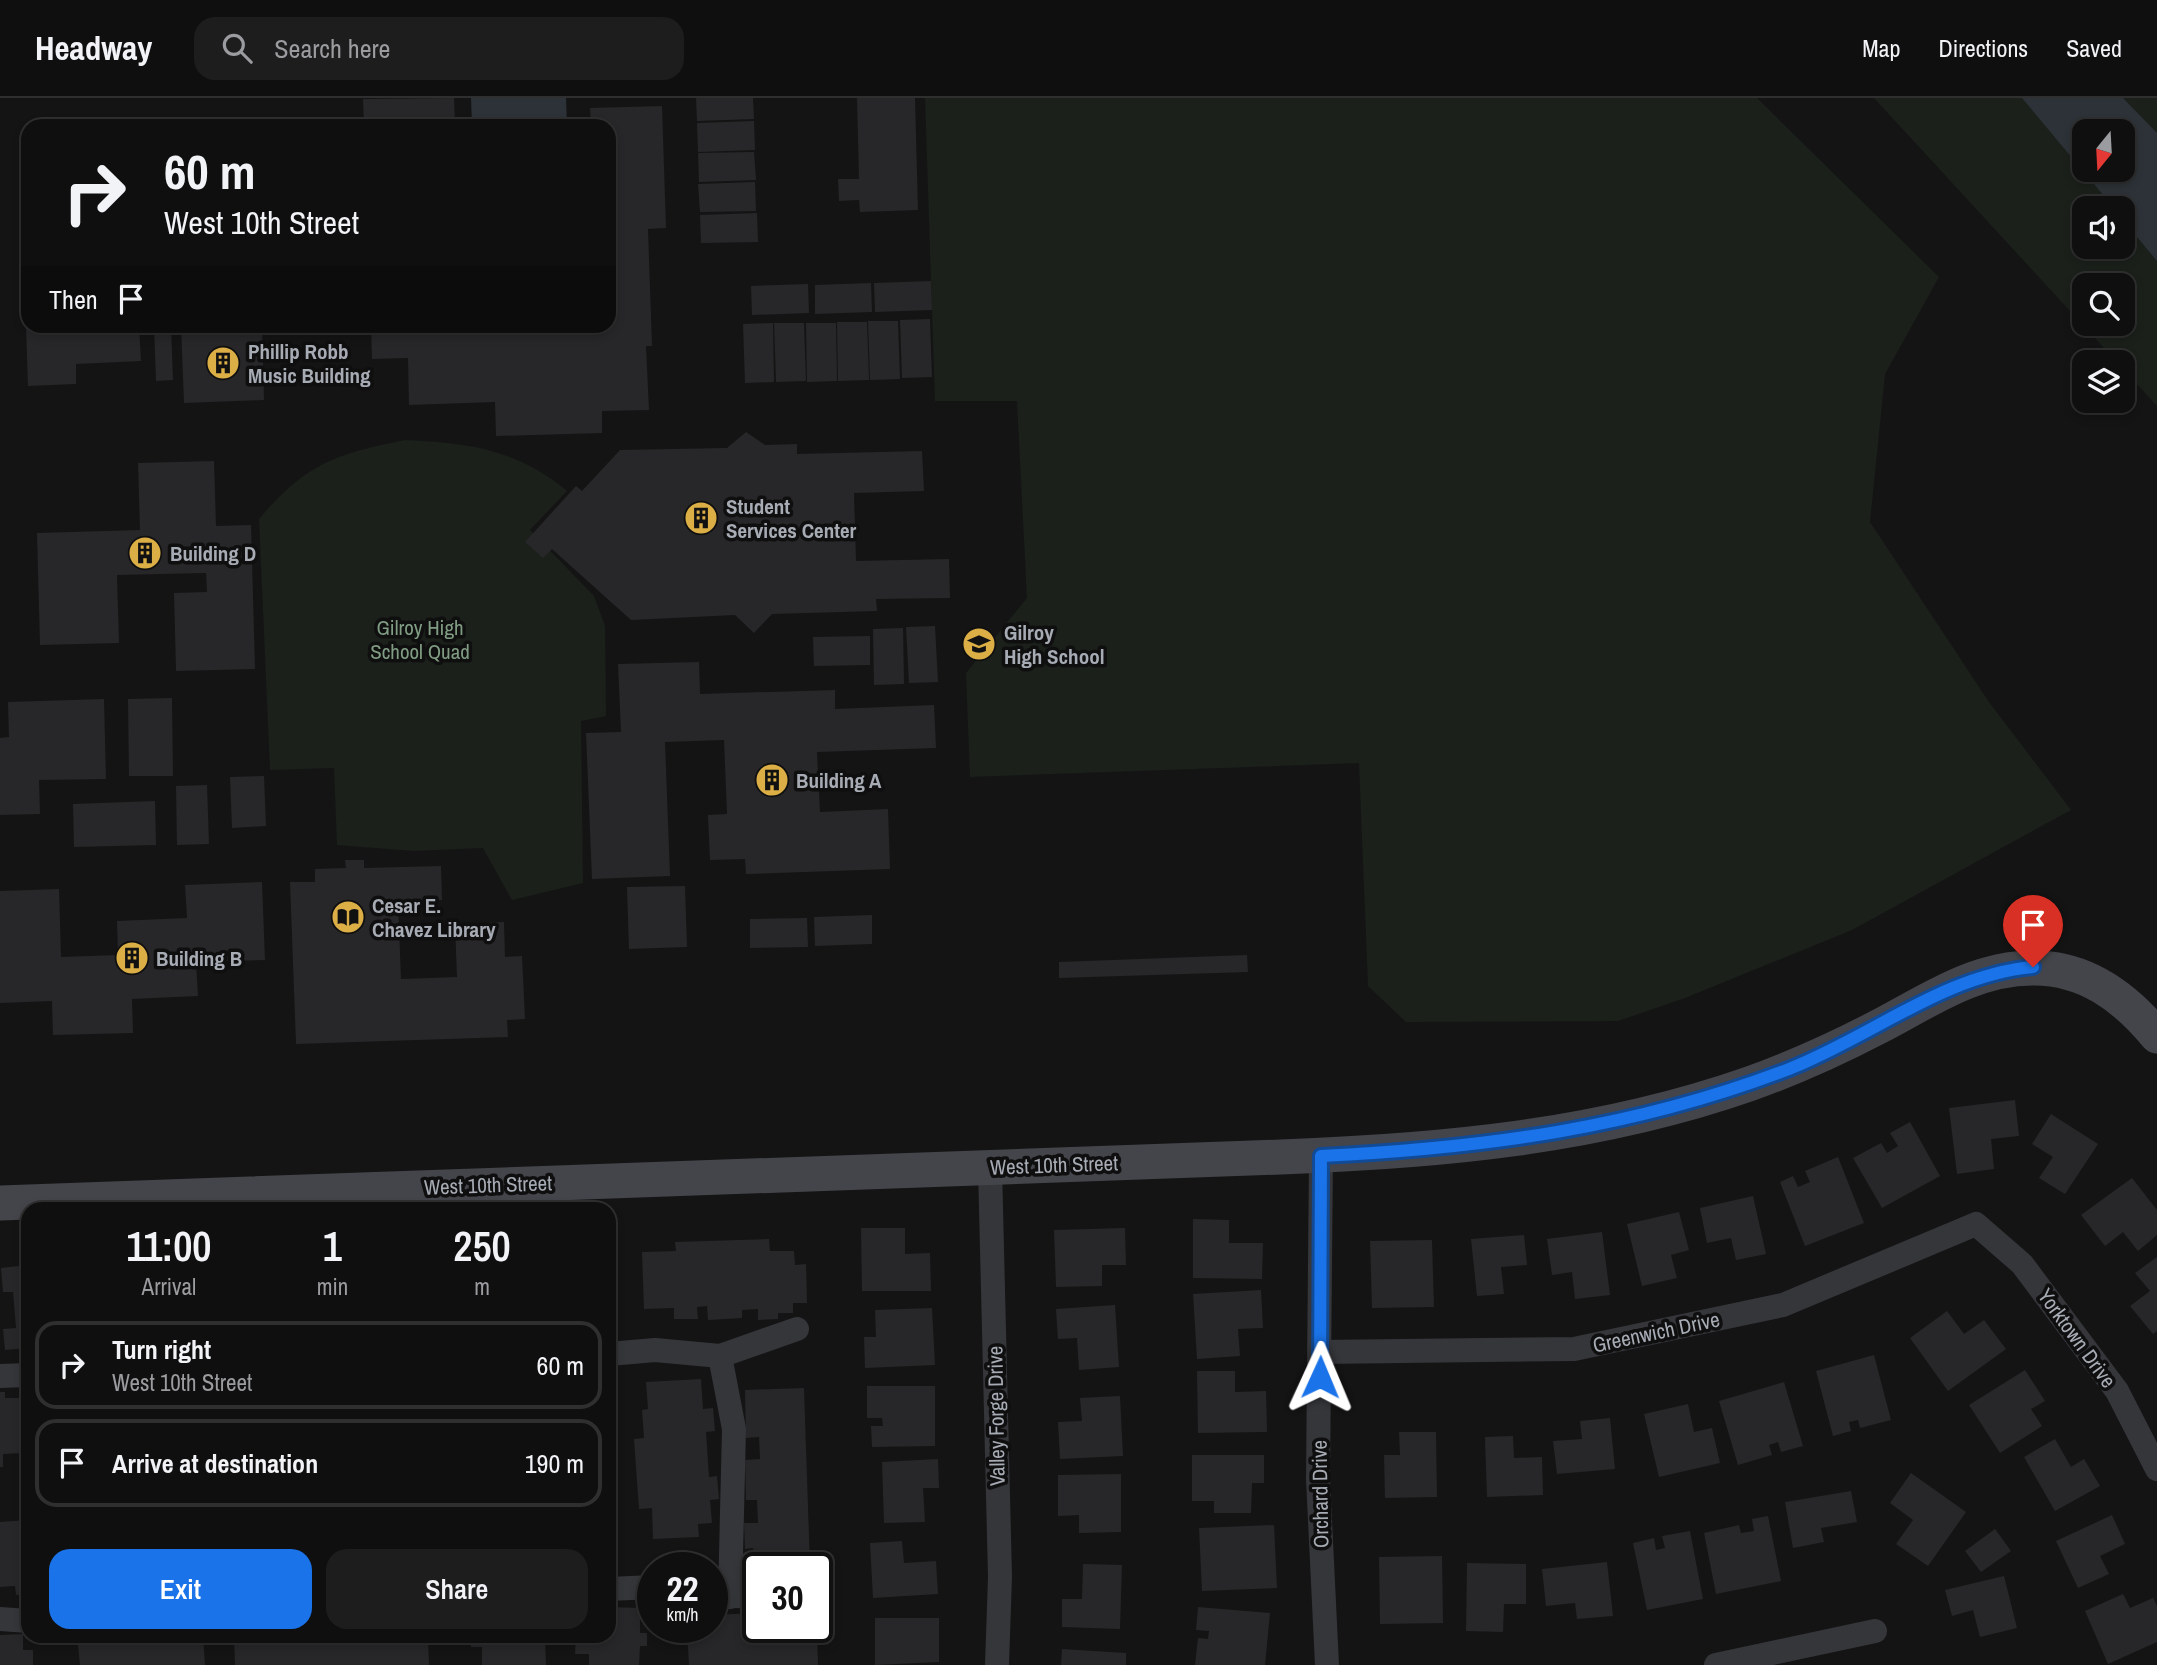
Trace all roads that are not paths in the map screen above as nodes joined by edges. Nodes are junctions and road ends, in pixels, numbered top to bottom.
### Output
1 (2157, 1036) edge
2 (1321, 1156) junction
3 (990, 1167) junction
4 (21, 1202) edge
5 (28, 1202) edge
6 (0, 1203) edge
7 (1976, 1224) joint
8 (797, 1329) dead end
9 (1320, 1352) junction
10 (616, 1353) edge
11 (720, 1356) junction
12 (21, 1375) edge
13 (0, 1376) edge
14 (2157, 1469) edge
15 (724, 1552) edge
16 (637, 1588) edge
17 (616, 1589) edge
18 (0, 1619) edge
19 (21, 1621) edge
20 (1875, 1631) dead end
21 (997, 1665) edge
22 (1327, 1665) edge
23 (1716, 1665) edge

1 - 2 street, West 10th Street
2 - 3 street, West 10th Street
2 - 9 street, Orchard Drive
3 - 5 street, West 10th Street
3 - 21 street, Valley Forge Drive
4 - 6 street, West 10th Street
7 - 9 street, Greenwich Drive
7 - 14 street, Yorktown Drive
8 - 11 street
9 - 22 street, Orchard Drive
10 - 11 street
11 - 15 street
12 - 13 street
16 - 17 street
18 - 19 street
20 - 23 street

